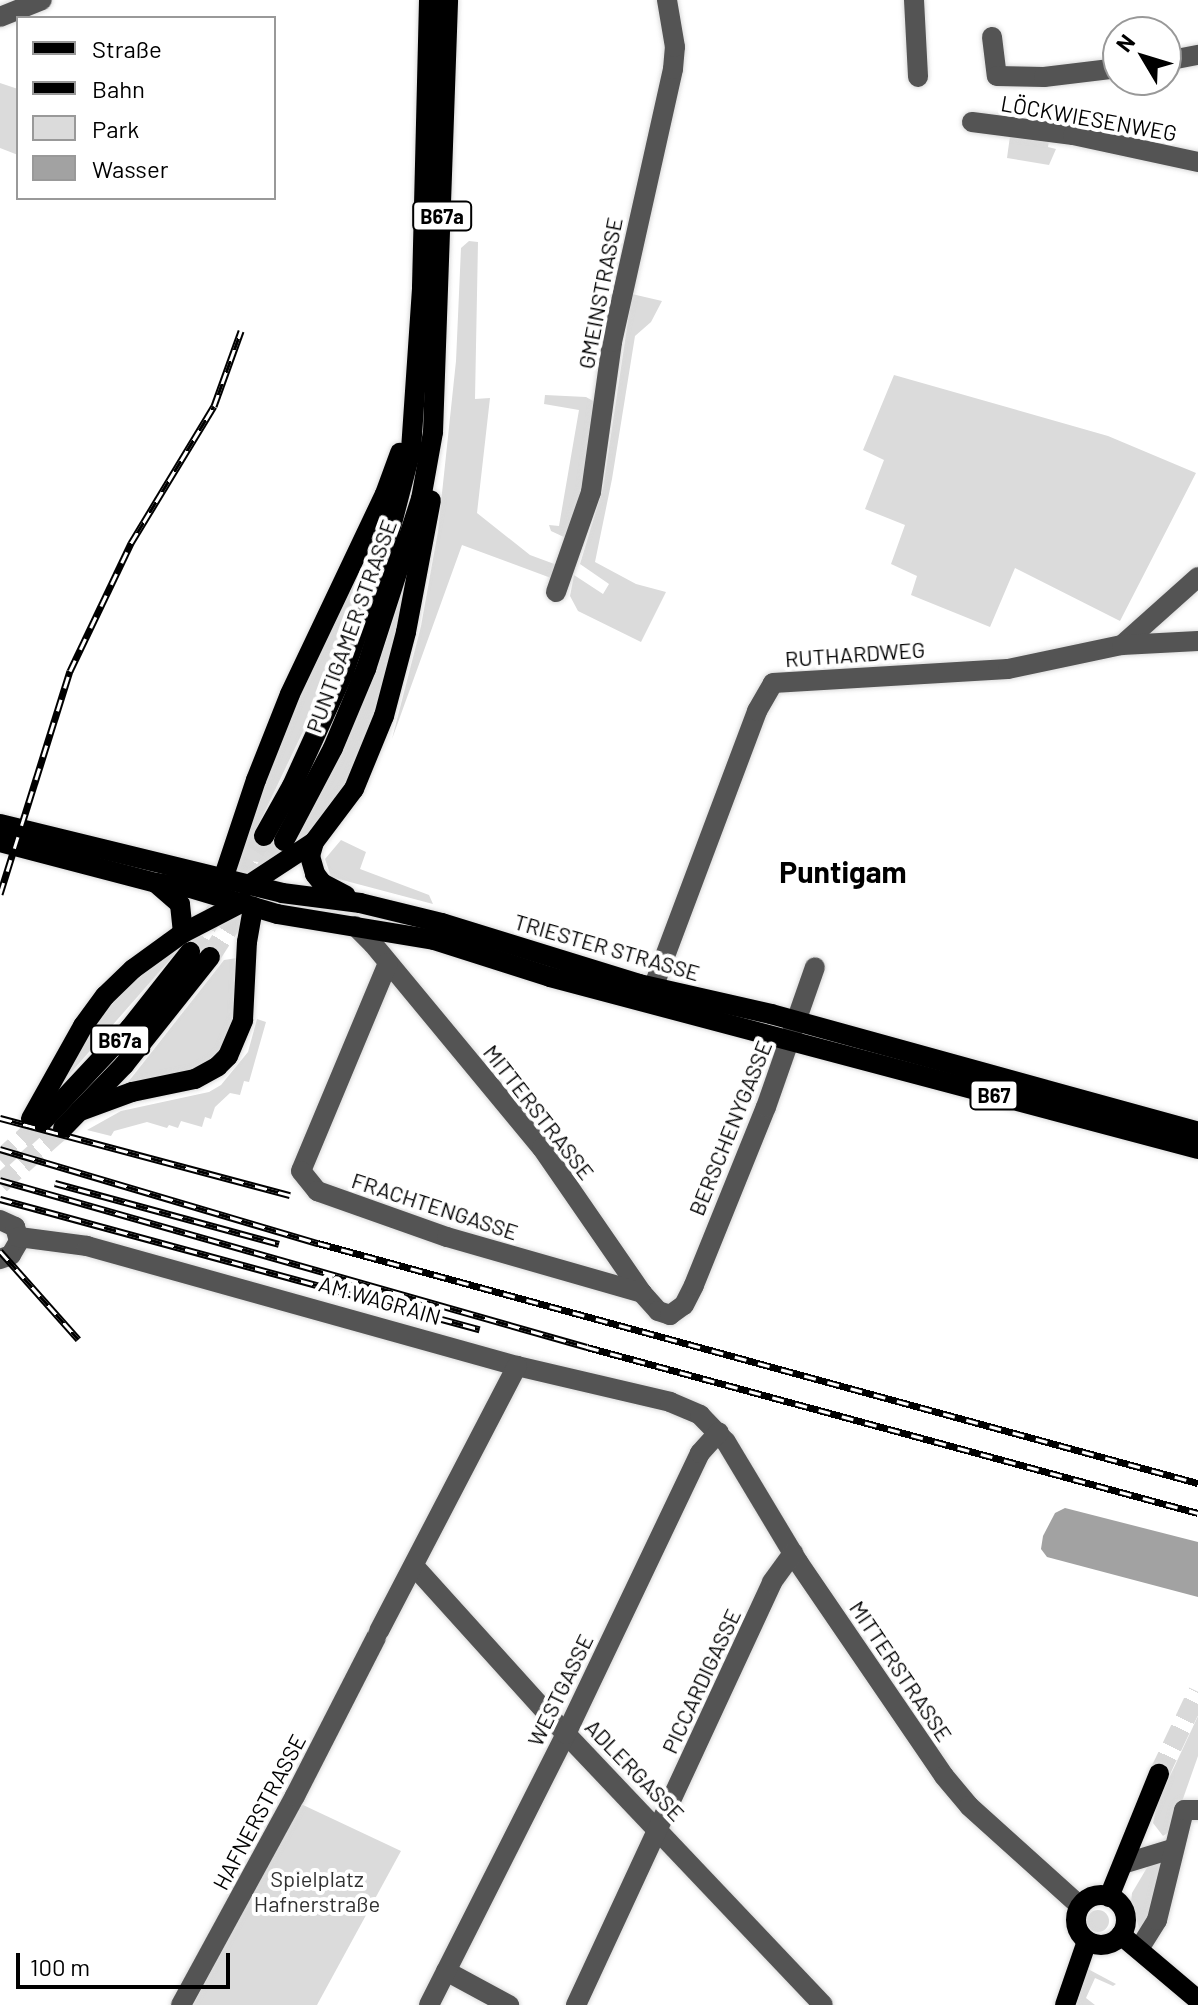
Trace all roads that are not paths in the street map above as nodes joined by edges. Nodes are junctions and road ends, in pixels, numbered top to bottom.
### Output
1 (42, 0) edge
2 (429, 0) edge
3 (448, 0) edge
4 (667, 0) edge
5 (914, 0) edge
6 (0, 17) edge
7 (992, 37) dead end
8 (1102, 70) edge
9 (918, 77) dead end
10 (972, 122) dead end
11 (1198, 162) edge
12 (415, 412) junction
13 (433, 432) junction
14 (1198, 577) edge
15 (556, 592) dead end
16 (1198, 641) edge
17 (1122, 645) junction
18 (0, 824) edge
19 (0, 842) edge
20 (314, 842) junction
21 (156, 883) junction
22 (240, 894) junction
23 (360, 903) junction
24 (355, 926) junction
25 (194, 947) junction
26 (388, 963) junction
27 (815, 967) dead end
28 (653, 988) junction
29 (798, 1021) junction
30 (791, 1041) junction
31 (80, 1111) junction
32 (63, 1128) tunnel mouth
33 (1198, 1132) edge
34 (1198, 1149) edge
35 (0, 1220) edge
36 (19, 1237) junction
37 (0, 1259) edge
38 (642, 1293) junction
39 (684, 1305) joint
40 (517, 1366) junction
41 (719, 1432) junction
42 (793, 1553) junction
43 (414, 1566) junction
44 (566, 1734) junction
45 (1159, 1774) tunnel mouth
46 (1198, 1810) edge
47 (659, 1829) junction
48 (1172, 1849) junction
49 (1126, 1863) junction
50 (1109, 1897) junction
51 (1080, 1906) junction
52 (1121, 1935) junction
53 (1087, 1941) junction
54 (1139, 1949) junction
55 (446, 1971) junction
56 (1198, 2000) edge
57 (181, 2005) edge
58 (429, 2005) edge
59 (509, 2005) edge
60 (576, 2005) edge
61 (823, 2005) edge
62 (1065, 2005) edge

1 - 6 street
2 - 12 main road, PUNTIGAMER STRASSE / B67a
3 - 13 main road, PUNTIGAMER STRASSE / B67a
4 - 15 street, GMEINSTRASSE
5 - 9 street
7 - 8 street
10 - 11 street, LÖCKWIESENWEG
12 - 13 main road, PUNTIGAMER STRASSE / B67a
12 - 22 main road
13 - 20 main road
14 - 17 street, RUTHARDWEG
16 - 17 street, RUTHARDWEG
17 - 28 street, RUTHARDWEG
18 - 22 main road, TRIESTER STRASSE / B67
19 - 21 main road, TRIESTER STRASSE / B67
20 - 22 main road
20 - 23 main road
21 - 22 main road, TRIESTER STRASSE / B67
21 - 25 main road
22 - 23 main road, TRIESTER STRASSE / B67
22 - 24 main road, TRIESTER STRASSE / B67
22 - 25 main road
22 - 31 main road
23 - 28 main road, TRIESTER STRASSE / B67
24 - 26 street, MITTERSTRASSE
24 - 30 main road, TRIESTER STRASSE / B67
25 - 25 main road, B67a
25 - 31 main road, B67a
26 - 38 street, MITTERSTRASSE
26 - 38 street, FRACHTENGASSE
27 - 29 street, BERSCHENYGASSE
28 - 29 main road, TRIESTER STRASSE / B67
29 - 30 street, BERSCHENYGASSE
29 - 33 main road, TRIESTER STRASSE / B67
30 - 34 main road, TRIESTER STRASSE / B67
30 - 39 street, BERSCHENYGASSE
31 - 32 main road, B67a
35 - 36 street
36 - 37 street
36 - 40 street, AM WAGRAIN
38 - 39 street, MITTERSTRASSE
40 - 41 street, AM WAGRAIN
40 - 43 street, HAFNERSTRASSE
41 - 42 street, MITTERSTRASSE
41 - 44 street, WESTGASSE
42 - 47 street, PICCARDIGASSE
42 - 51 street, MITTERSTRASSE
43 - 44 street, ADLERGASSE
43 - 57 street, HAFNERSTRASSE
44 - 47 street, ADLERGASSE
44 - 55 street, WESTGASSE
45 - 49 main road
46 - 48 street
47 - 60 street, PICCARDIGASSE
47 - 61 street, ADLERGASSE
48 - 49 street
48 - 54 street
49 - 50 main road
50 - 51 main road
50 - 52 main road
51 - 53 main road
52 - 53 main road
52 - 54 main road
53 - 62 main road
54 - 56 main road
55 - 58 street, WESTGASSE
55 - 59 street

